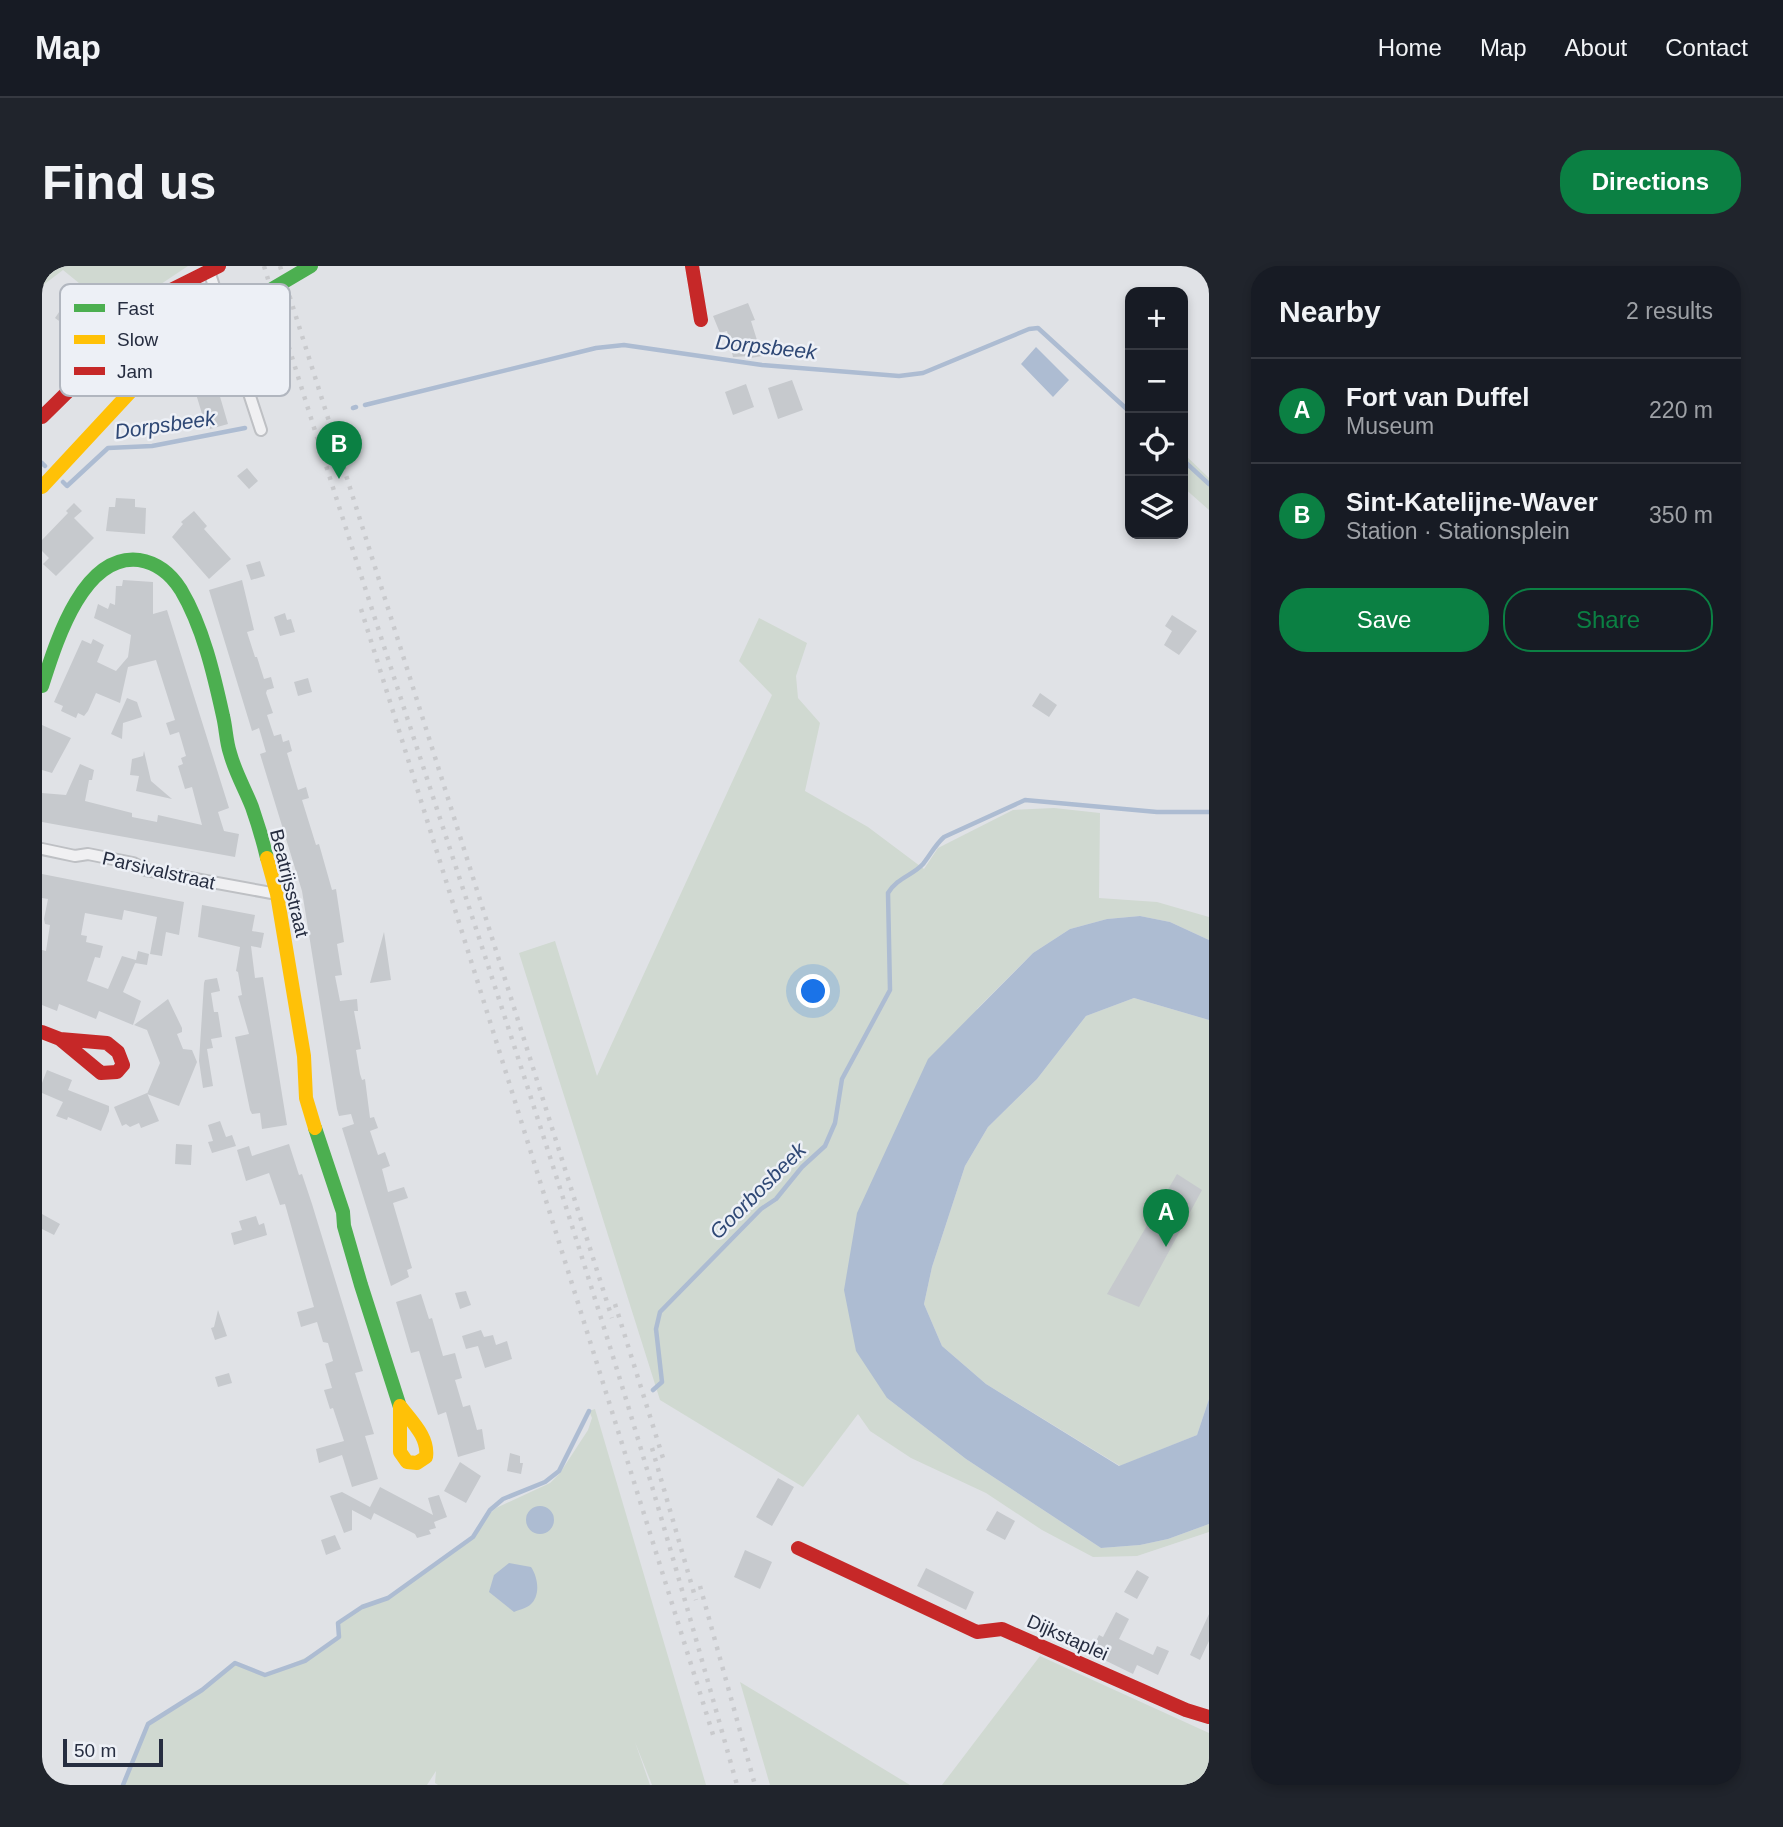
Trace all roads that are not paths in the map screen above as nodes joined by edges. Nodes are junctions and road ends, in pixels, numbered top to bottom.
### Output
1 (312, 266) edge
2 (692, 266) edge
3 (214, 269) edge
4 (183, 284) edge
5 (281, 284) edge
6 (701, 320) dead end
7 (63, 396) edge
8 (126, 396) edge
9 (251, 396) edge
10 (42, 417) edge
11 (261, 430) dead end
12 (42, 487) edge
13 (42, 686) edge
14 (42, 849) edge
15 (277, 894) junction
16 (42, 1032) edge
17 (60, 1039) dead end
18 (400, 1406) dead end
19 (798, 1548) dead end
20 (1209, 1717) edge

1 - 5 street, bridge
2 - 6 street
3 - 4 street
7 - 10 street
8 - 12 street, bridge
9 - 11 street
13 - 15 street, Beatrijsstraat
14 - 15 street, Parsivalstraat
15 - 18 street, Beatrijsstraat
16 - 17 street
19 - 20 street, Dijkstaplei

